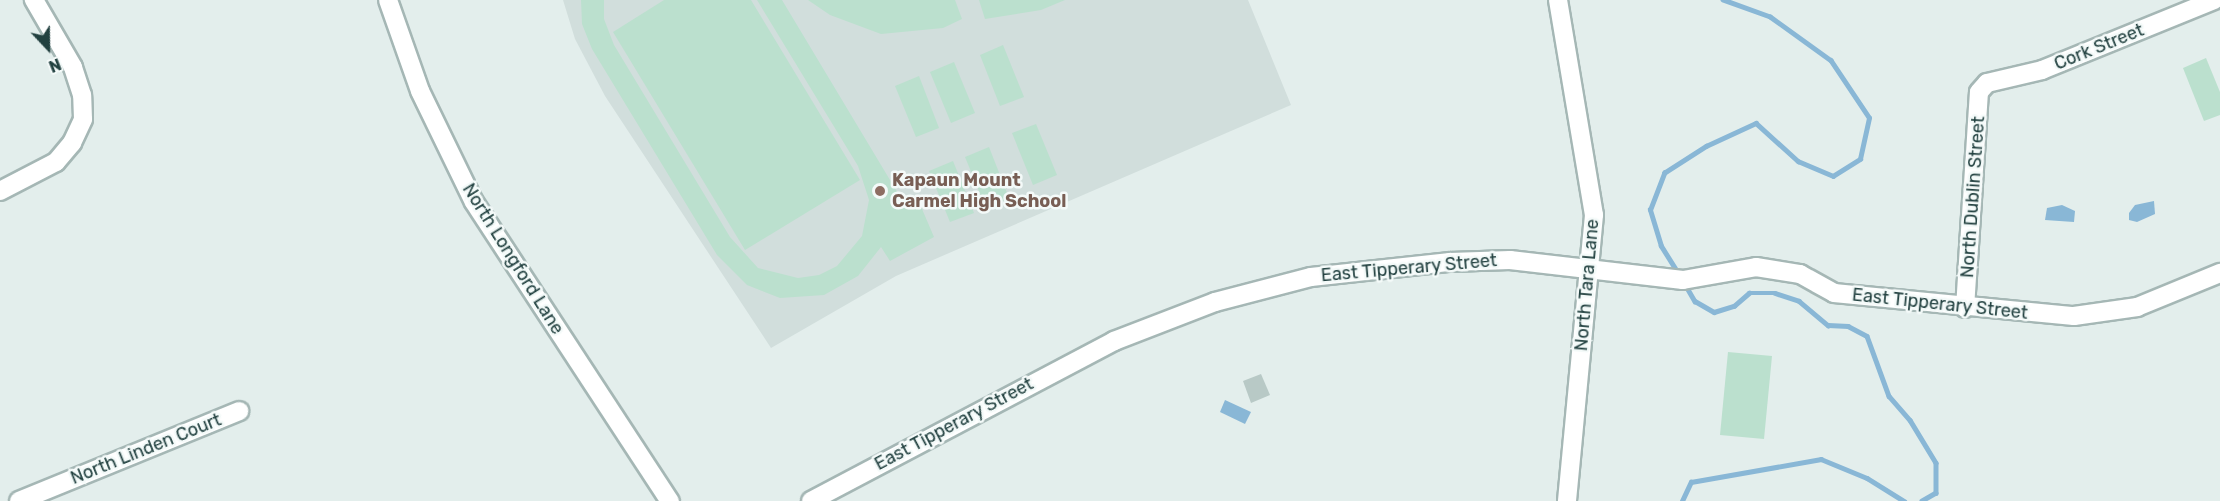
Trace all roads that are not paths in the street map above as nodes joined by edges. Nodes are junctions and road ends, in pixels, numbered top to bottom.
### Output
1 (34, 0) edge
2 (388, 0) edge
3 (1558, 0) edge
4 (2214, 0) edge
5 (1983, 87) joint
6 (0, 191) edge
7 (1590, 269) junction
8 (2220, 273) edge
9 (1965, 309) junction
10 (239, 411) dead end
11 (19, 501) edge
12 (670, 501) edge
13 (811, 501) edge
14 (1567, 501) edge

1 - 6 street
2 - 12 street, North Longford Lane
3 - 7 street, North Tara Lane
4 - 5 street, Cork Street
5 - 9 street, North Dublin Street
7 - 9 street, East Tipperary Street
7 - 13 street, East Tipperary Street
7 - 14 street, North Tara Lane
8 - 9 street, East Tipperary Street
10 - 11 street, North Linden Court

